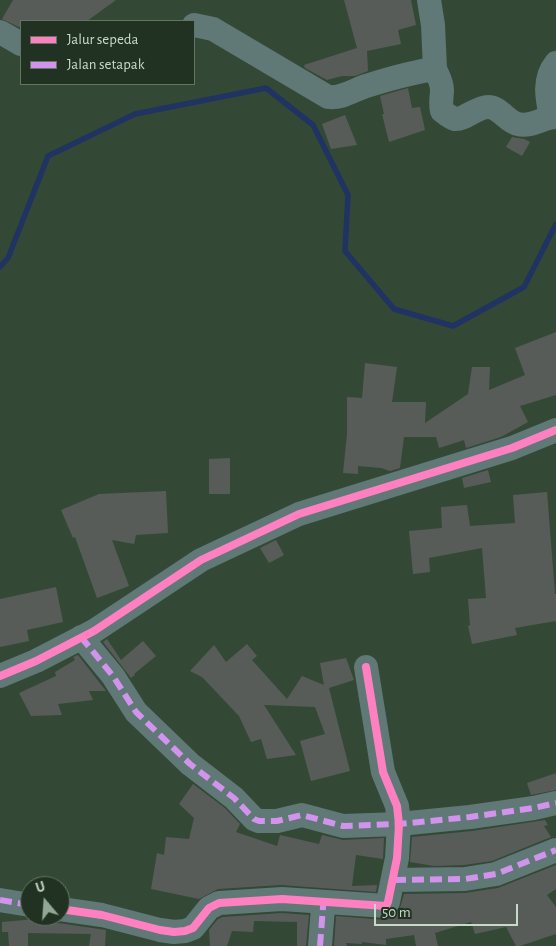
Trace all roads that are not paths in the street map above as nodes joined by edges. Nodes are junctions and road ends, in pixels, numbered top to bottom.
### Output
1 (429, 0) edge
2 (195, 25) edge
3 (0, 32) edge
4 (20, 43) edge
5 (556, 62) edge
6 (435, 69) junction
7 (555, 117) edge
8 (556, 430) edge
9 (81, 637) junction
10 (366, 668) dead end
11 (0, 676) edge
12 (556, 803) edge
13 (399, 824) junction
14 (556, 850) edge
15 (394, 880) junction
16 (0, 900) edge
17 (324, 902) junction
18 (20, 903) edge
19 (70, 910) edge
20 (320, 946) edge

1 - 6 street
2 - 6 street
3 - 4 street
5 - 7 street
6 - 7 street
8 - 9 street
9 - 11 street
9 - 13 street
10 - 13 street
12 - 13 street
13 - 15 street
14 - 15 street
15 - 17 street
16 - 18 street
17 - 19 street
17 - 20 street

